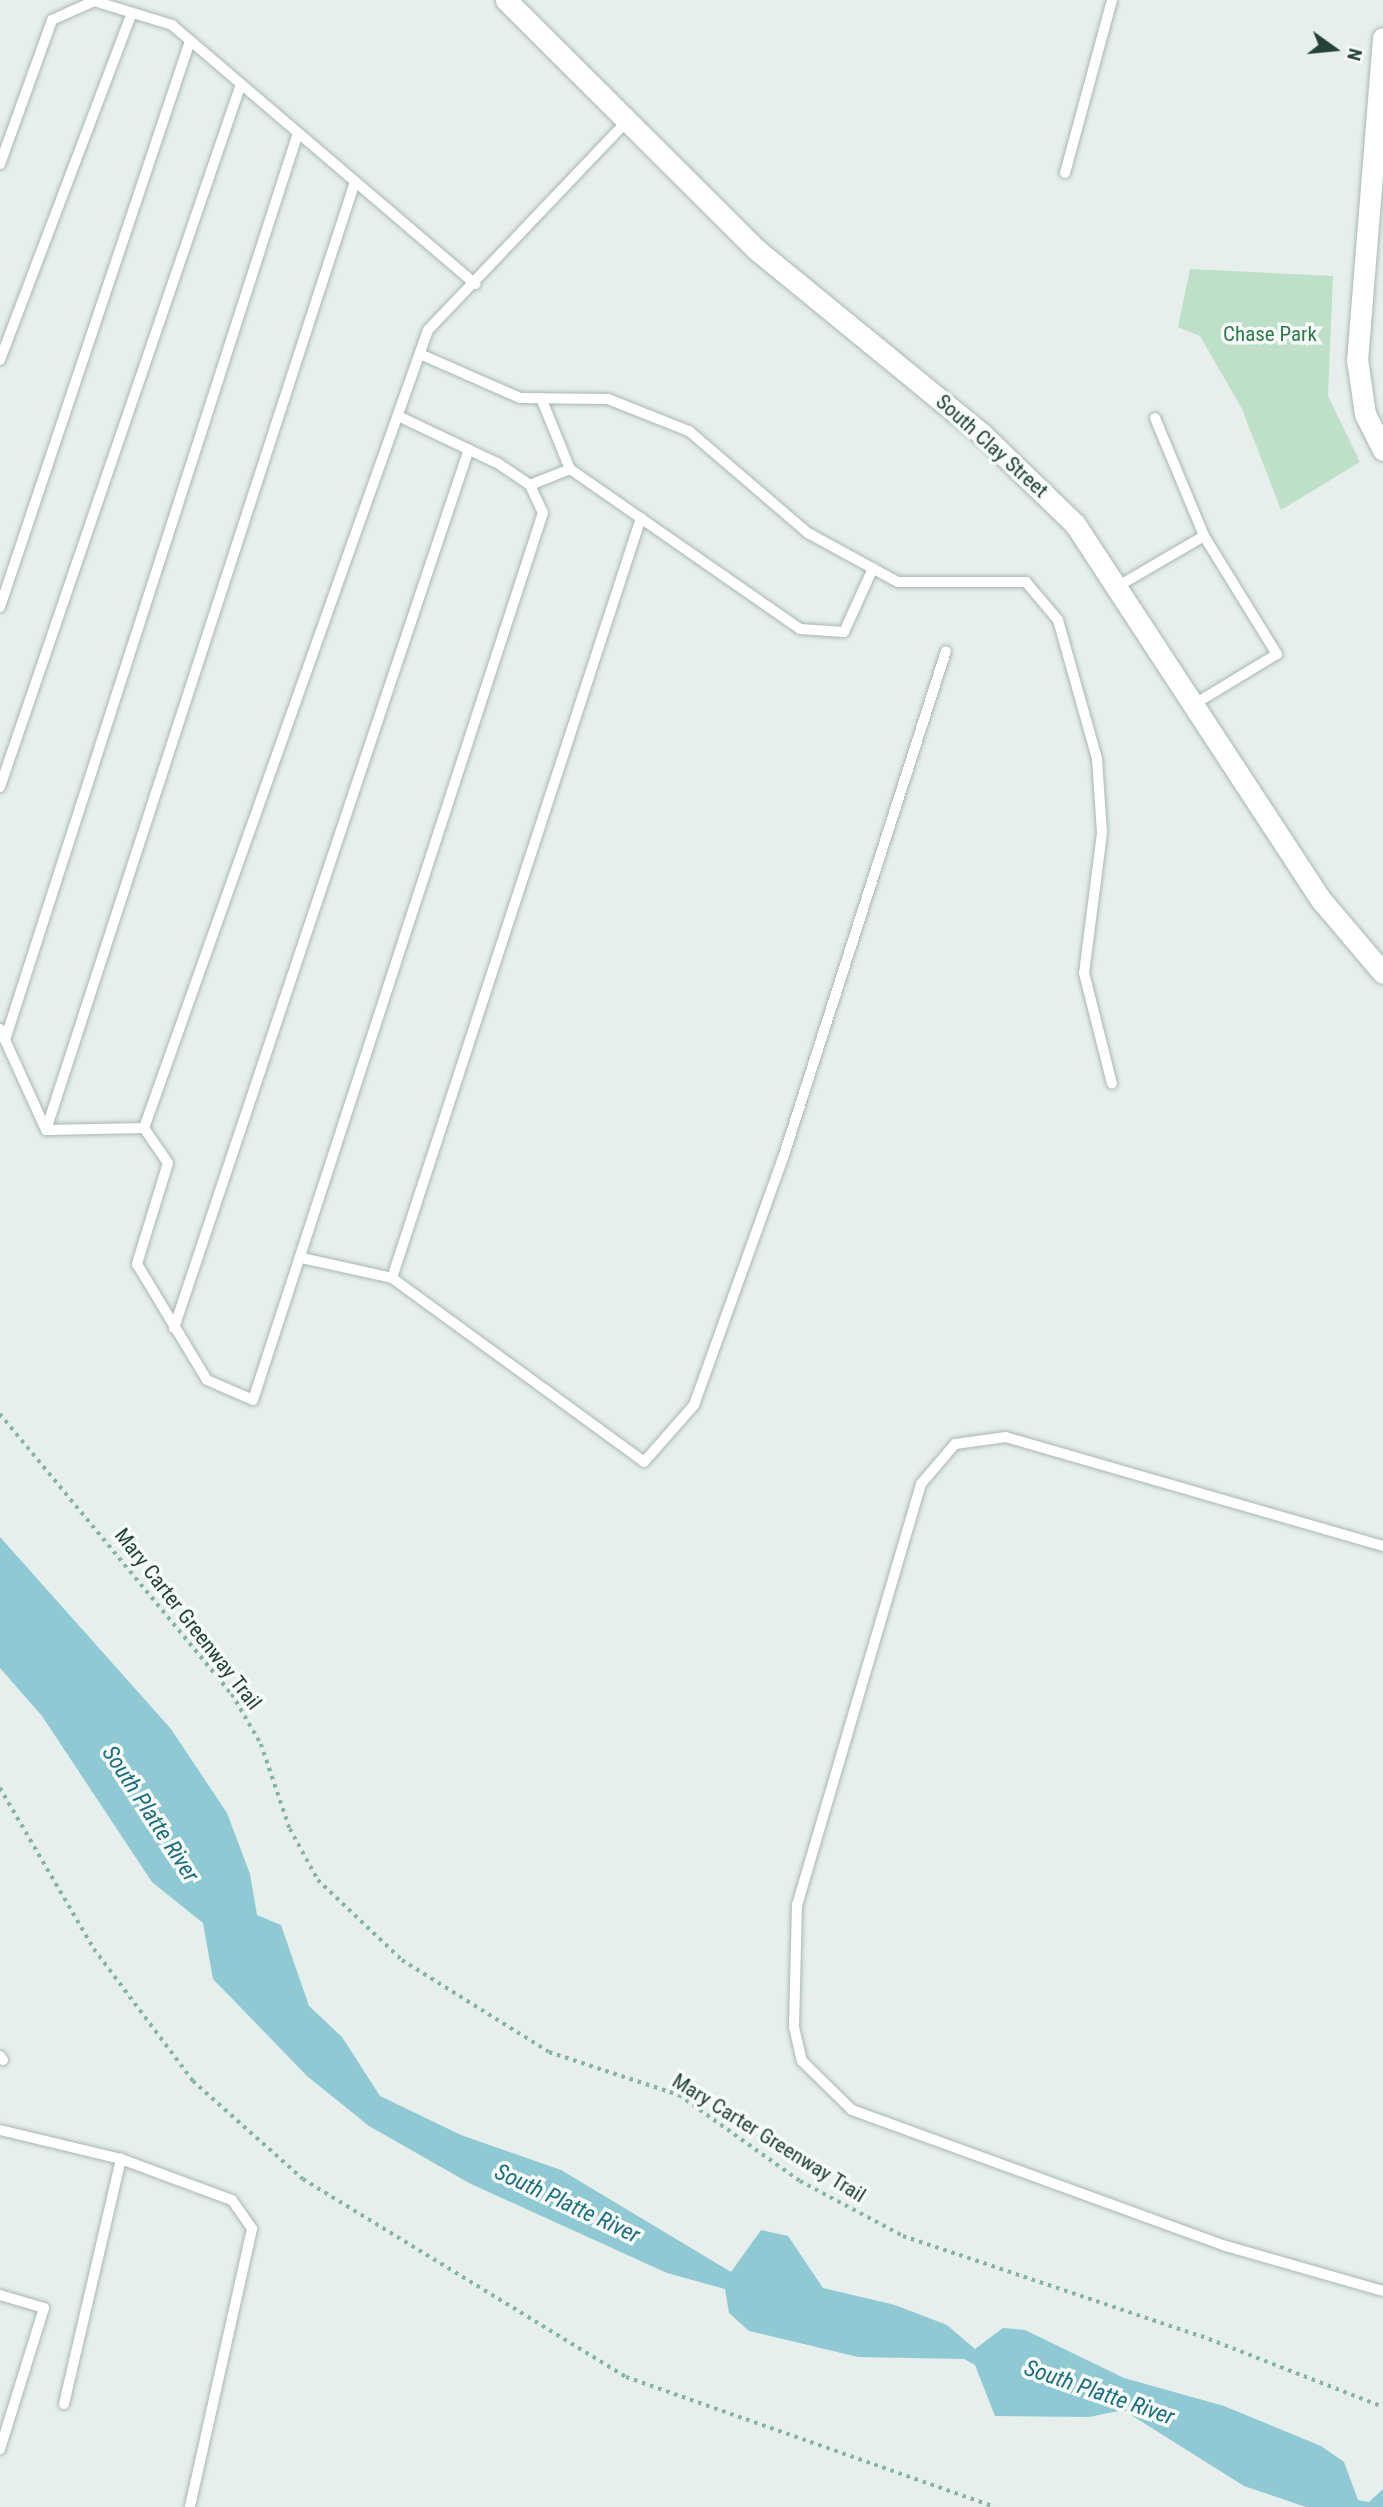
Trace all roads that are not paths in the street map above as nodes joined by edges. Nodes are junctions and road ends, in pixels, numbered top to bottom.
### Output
1 (506, 0) edge
2 (1112, 0) edge
3 (132, 13) junction
4 (1383, 38) edge
5 (190, 41) junction
6 (241, 84) junction
7 (626, 121) junction
8 (298, 133) junction
9 (0, 164) edge
10 (1065, 173) dead end
11 (355, 182) junction
12 (1362, 261) junction
13 (1383, 267) edge
14 (475, 284) junction
15 (419, 354) junction
16 (0, 360) edge
17 (541, 398) junction
18 (398, 416) junction
19 (1155, 418) dead end
20 (469, 449) junction
21 (1383, 450) edge
22 (570, 469) junction
23 (530, 485) junction
24 (641, 518) junction
25 (1204, 536) junction
26 (873, 568) junction
27 (1120, 585) junction
28 (0, 607) edge
29 (946, 650) dead end
30 (1196, 702) junction
31 (0, 787) edge
32 (1383, 973) edge
33 (0, 1029) edge
34 (5, 1041) junction
35 (1112, 1084) dead end
36 (144, 1129) junction
37 (46, 1130) junction
38 (302, 1258) junction
39 (392, 1278) junction
40 (174, 1328) junction
41 (1383, 1546) edge
42 (0, 2130) edge
43 (121, 2159) junction
44 (1383, 2291) edge
45 (0, 2295) edge
46 (64, 2404) dead end
47 (0, 2449) edge
48 (190, 2507) edge

1 - 7 street, South Clay Street
2 - 10 lane
3 - 5 lane
3 - 9 lane
3 - 16 lane
4 - 12 street
5 - 6 lane
5 - 28 lane
6 - 8 lane
6 - 31 lane
7 - 14 lane
7 - 27 street, South Clay Street
8 - 11 lane
8 - 34 lane
11 - 14 lane
11 - 37 lane
12 - 13 street
12 - 21 street
14 - 15 lane
15 - 17 lane
15 - 18 lane
17 - 22 lane
17 - 26 lane
18 - 20 lane
18 - 36 lane
19 - 25 lane
20 - 23 lane
20 - 40 lane
22 - 23 lane
22 - 24 lane
23 - 38 lane
24 - 26 lane
24 - 39 lane
25 - 27 lane
25 - 30 lane
26 - 35 lane
27 - 30 street, South Clay Street
29 - 39 lane
30 - 32 street, South Clay Street
33 - 34 lane
34 - 37 lane
36 - 37 lane
36 - 40 lane
38 - 39 lane
38 - 40 lane
41 - 44 lane
42 - 43 lane
43 - 46 lane
43 - 48 lane
45 - 47 lane

